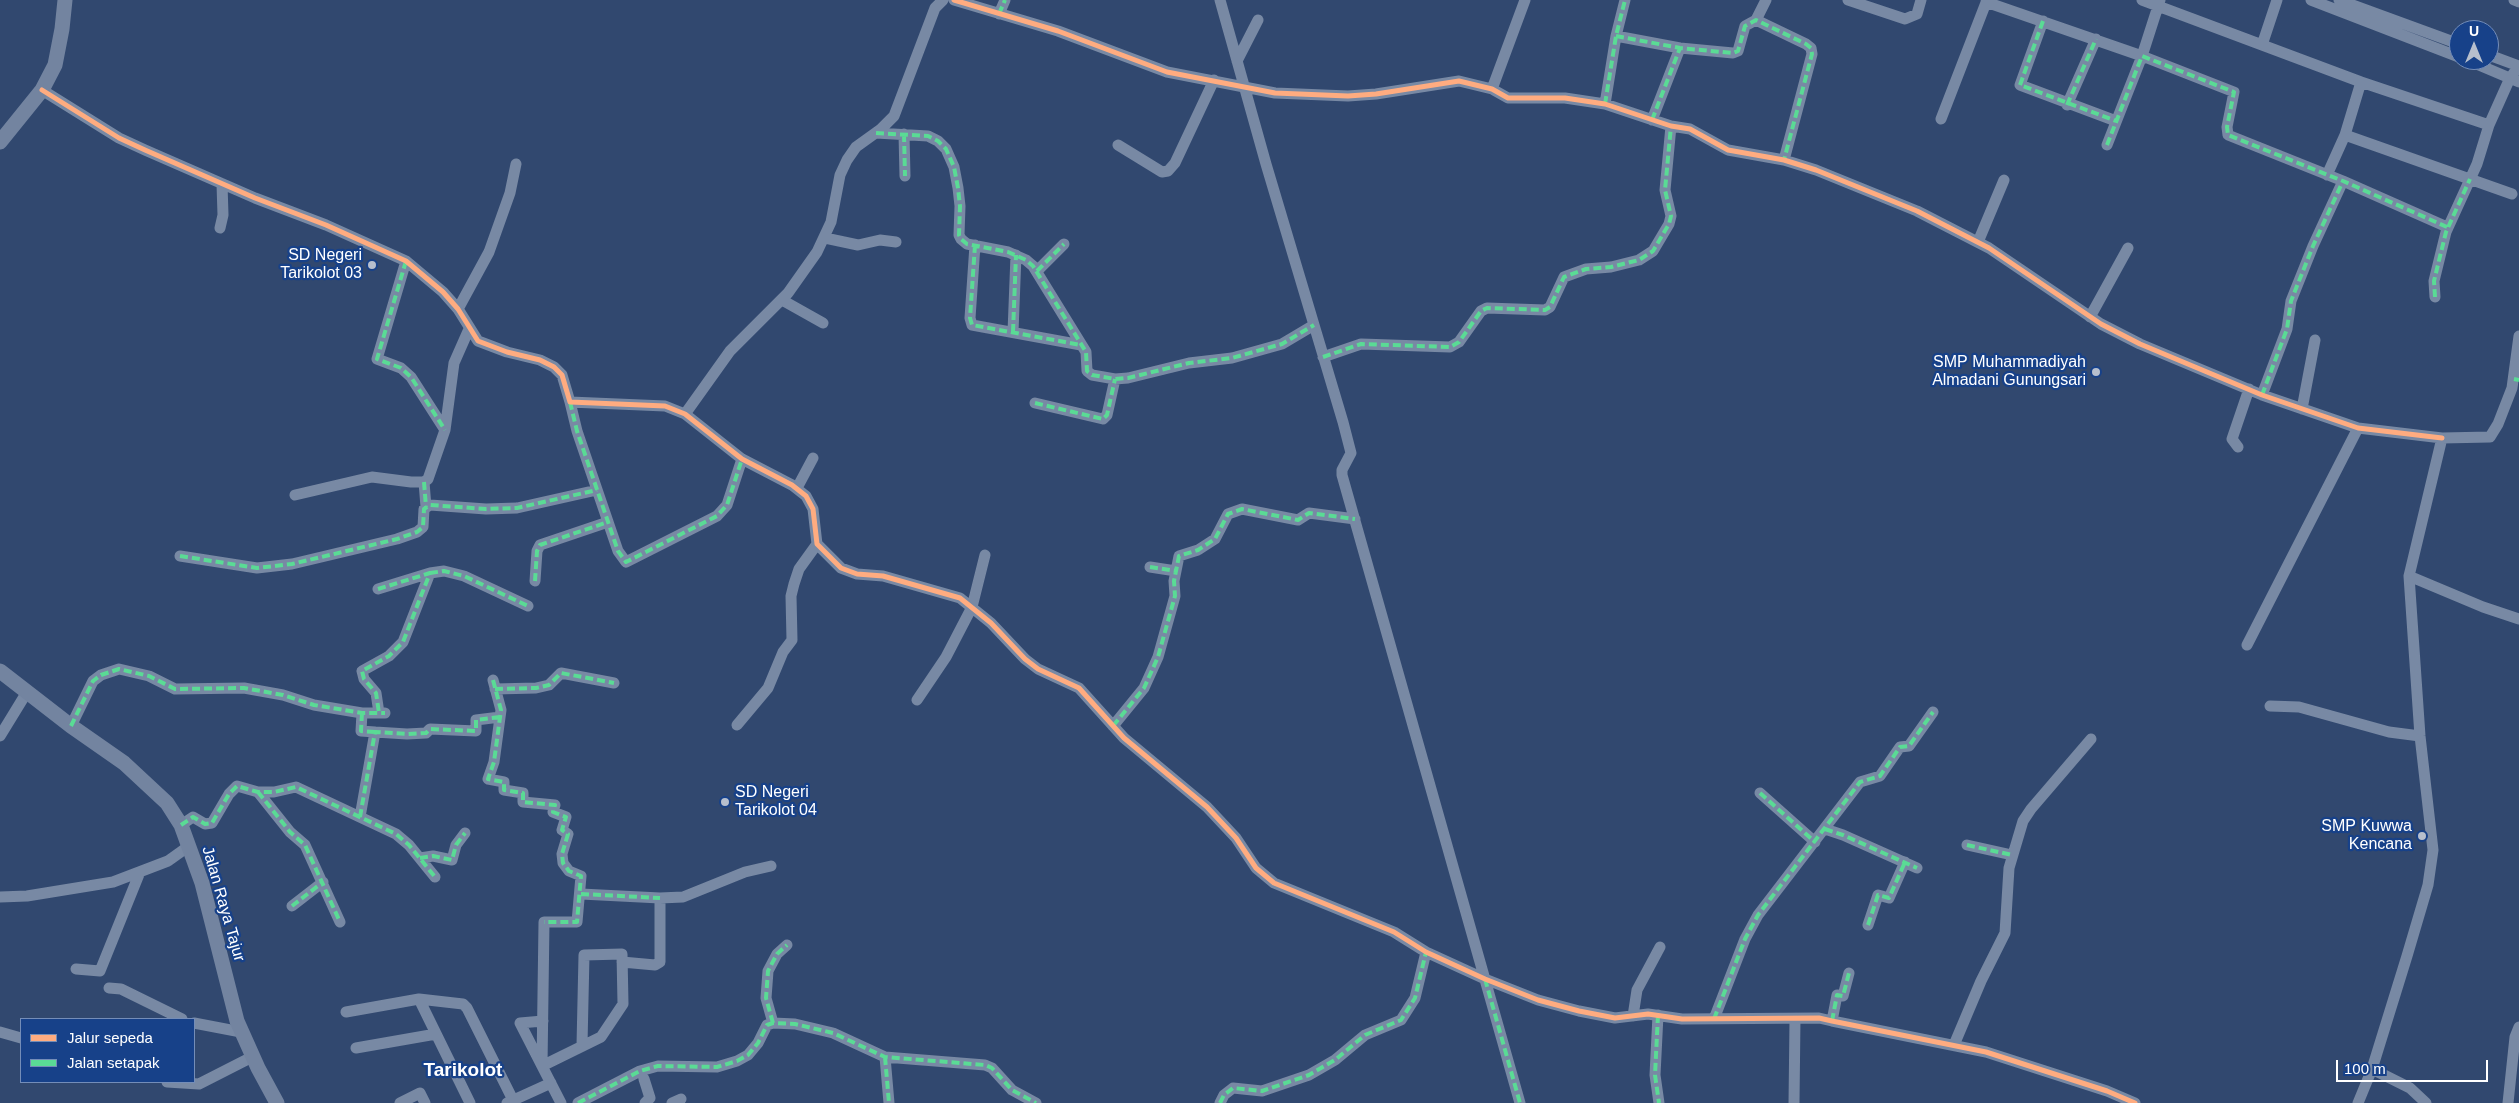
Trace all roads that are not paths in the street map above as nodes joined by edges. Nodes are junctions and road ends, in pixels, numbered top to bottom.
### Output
1 (65, 0) edge
2 (943, 0) edge
3 (954, 0) edge
4 (1005, 0) edge
5 (1220, 0) edge
6 (1525, 0) edge
7 (1625, 0) edge
8 (1766, 0) edge
9 (1848, 0) edge
10 (1921, 0) edge
11 (2142, 0) edge
12 (2277, 0) edge
13 (2311, 0) edge
14 (2339, 0) edge
15 (2514, 0) edge
16 (1986, 1) edge
17 (2519, 2) edge
18 (2159, 3) edge
19 (999, 14) junction
20 (1258, 20) dead end
21 (1756, 20) junction
22 (2043, 21) junction
23 (2416, 34) junction
24 (1616, 36) junction
25 (2096, 40) junction
26 (2449, 42) edge
27 (2262, 45) junction
28 (1680, 48) junction
29 (2449, 52) edge
30 (2142, 56) junction
31 (2499, 59) edge
32 (1237, 62) junction
33 (2519, 66) edge
34 (2491, 70) edge
35 (1214, 80) junction
36 (2515, 80) edge
37 (2361, 82) junction
38 (1244, 87) junction
39 (1492, 89) junction
40 (42, 90) junction
41 (1605, 104) junction
42 (2067, 105) junction
43 (1941, 119) dead end
44 (1652, 120) junction
45 (2116, 121) junction
46 (2489, 125) junction
47 (1671, 126) junction
48 (876, 133) junction
49 (904, 134) junction
50 (2345, 135) junction
51 (0, 142) edge
52 (1118, 145) dead end
53 (2107, 145) dead end
54 (1784, 160) junction
55 (516, 164) dead end
56 (2327, 175) junction
57 (905, 176) dead end
58 (2470, 179) junction
59 (2004, 180) dead end
60 (2343, 180) junction
61 (222, 184) junction
62 (2512, 194) dead end
63 (2447, 227) junction
64 (220, 228) dead end
65 (825, 238) junction
66 (896, 242) dead end
67 (1978, 242) junction
68 (1064, 244) dead end
69 (975, 245) junction
70 (2128, 248) dead end
71 (1016, 255) junction
72 (406, 261) junction
73 (1037, 271) junction
74 (2435, 297) dead end
75 (782, 300) junction
76 (458, 309) junction
77 (2090, 317) junction
78 (823, 324) dead end
79 (1314, 325) junction
80 (469, 328) junction
81 (1013, 332) junction
82 (2519, 336) edge
83 (2315, 340) dead end
84 (1081, 345) junction
85 (1323, 357) junction
86 (1115, 379) junction
87 (2517, 379) edge
88 (2249, 389) junction
89 (2262, 394) junction
90 (570, 402) junction
91 (1035, 403) dead end
92 (2302, 409) junction
93 (685, 414) junction
94 (2358, 428) junction
95 (445, 430) junction
96 (2442, 438) junction
97 (2238, 447) dead end
98 (742, 458) junction
99 (812, 458) dead end
100 (424, 482) junction
101 (797, 488) junction
102 (597, 490) junction
103 (295, 495) dead end
104 (426, 507) junction
105 (1355, 520) junction
106 (608, 522) junction
107 (817, 544) junction
108 (985, 555) dead end
109 (180, 556) dead end
110 (1150, 567) dead end
111 (1176, 571) junction
112 (430, 572) junction
113 (2409, 576) junction
114 (535, 581) dead end
115 (378, 589) dead end
116 (528, 606) dead end
117 (972, 607) junction
118 (2519, 619) edge
119 (2247, 645) dead end
120 (0, 671) edge
121 (614, 683) dead end
122 (27, 692) junction
123 (917, 700) dead end
124 (2270, 706) dead end
125 (1933, 712) dead end
126 (362, 713) junction
127 (500, 717) junction
128 (738, 725) dead end
129 (71, 726) junction
130 (1113, 726) junction
131 (375, 732) junction
132 (0, 736) edge
133 (2420, 736) junction
134 (2091, 739) dead end
135 (258, 792) junction
136 (1760, 793) dead end
137 (360, 817) junction
138 (181, 824) junction
139 (1825, 829) junction
140 (465, 833) dead end
141 (1816, 842) junction
142 (1967, 845) dead end
143 (189, 846) junction
144 (2012, 855) junction
145 (420, 858) junction
146 (1905, 862) junction
147 (771, 866) dead end
148 (1917, 868) dead end
149 (140, 872) junction
150 (435, 877) dead end
151 (323, 882) junction
152 (581, 894) junction
153 (0, 896) edge
154 (660, 898) junction
155 (292, 906) dead end
156 (340, 922) dead end
157 (1868, 925) dead end
158 (787, 945) dead end
159 (1660, 947) dead end
160 (1426, 952) junction
161 (622, 962) junction
162 (76, 970) dead end
163 (1849, 973) dead end
164 (1485, 979) junction
165 (109, 988) dead end
166 (419, 999) junction
167 (346, 1012) dead end
168 (1658, 1015) junction
169 (1633, 1016) junction
170 (180, 1018) edge
171 (1714, 1019) junction
172 (1795, 1019) junction
173 (543, 1021) junction
174 (1832, 1021) junction
175 (773, 1022) junction
176 (195, 1023) edge
177 (2519, 1028) edge
178 (0, 1032) edge
179 (241, 1032) junction
180 (436, 1034) junction
181 (20, 1038) edge
182 (582, 1045) junction
183 (1954, 1045) junction
184 (356, 1048) dead end
185 (252, 1057) junction
186 (885, 1057) junction
187 (542, 1066) junction
188 (2372, 1069) junction
189 (644, 1079) dead end
190 (183, 1083) edge
191 (551, 1083) junction
192 (510, 1102) edge
193 (276, 1103) edge
194 (400, 1103) edge
195 (425, 1103) edge
196 (470, 1103) edge
197 (562, 1103) edge
198 (578, 1103) edge
199 (645, 1103) edge
200 (889, 1103) edge
201 (1036, 1103) edge
202 (1220, 1103) edge
203 (1520, 1103) edge
204 (1659, 1103) edge
205 (1794, 1103) edge
206 (2135, 1103) edge
207 (2358, 1103) edge
208 (2426, 1103) edge
209 (2508, 1103) edge

1 - 40 main road
2 - 48 street
3 - 19 street
4 - 19 street
5 - 32 street
6 - 39 street
7 - 24 street
8 - 21 street
9 - 10 street
11 - 18 street
12 - 27 street
13 - 23 street
14 - 23 street
15 - 17 street
16 - 22 street
16 - 43 street
18 - 27 street
18 - 30 street
19 - 35 street
20 - 32 street
21 - 28 street
21 - 54 street
22 - 25 street
22 - 42 street
23 - 26 street
23 - 29 street
24 - 28 street
24 - 41 street
25 - 30 street
25 - 42 street
27 - 37 street
28 - 44 street
30 - 45 street
30 - 56 street
31 - 33 street
32 - 38 street
33 - 36 street
34 - 36 street
35 - 38 street
35 - 52 street
36 - 46 street
37 - 46 street
37 - 50 street
38 - 39 street
38 - 79 street
39 - 41 street
40 - 51 main road
40 - 61 street
41 - 44 street
42 - 45 street
44 - 47 street
45 - 53 street
46 - 58 street
47 - 54 street
47 - 85 street
48 - 49 street
48 - 65 street
49 - 57 street
49 - 69 street
50 - 56 street
50 - 58 street
54 - 67 street
55 - 76 street
56 - 60 street
58 - 62 street
58 - 63 street
59 - 67 street
60 - 63 street
60 - 89 street
61 - 64 street
61 - 72 street
63 - 74 street
65 - 66 street
65 - 75 street
67 - 77 street
68 - 73 street
69 - 71 street
69 - 81 street
70 - 77 street
71 - 73 street
71 - 81 street
72 - 76 street
72 - 95 street
73 - 84 street
75 - 78 street
75 - 93 street
76 - 80 street
77 - 88 street
79 - 85 street
79 - 86 street
80 - 90 street
80 - 95 street
81 - 84 street
82 - 87 street
83 - 92 street
84 - 86 street
85 - 105 street
86 - 91 street
87 - 96 street
88 - 89 street
88 - 97 street
89 - 92 street
90 - 93 street
90 - 102 street
92 - 94 street
93 - 98 street
94 - 96 street
94 - 119 street
95 - 100 street
96 - 113 street
98 - 101 street
98 - 106 street
99 - 101 street
100 - 103 street
100 - 104 street
101 - 107 street
102 - 104 street
102 - 106 street
104 - 109 street
105 - 111 street
105 - 164 street
106 - 114 street
107 - 117 street
107 - 128 street
108 - 117 street
110 - 111 street
111 - 130 street
112 - 115 street
112 - 116 street
112 - 126 street
113 - 118 street
113 - 133 street
117 - 123 street
117 - 130 street
120 - 122 main road, Jalan Raya Tajur
121 - 127 street
122 - 129 main road, Jalan Raya Tajur
122 - 132 street
124 - 133 street
125 - 139 street
126 - 129 street
126 - 131 street
127 - 131 street
127 - 152 street
129 - 138 main road, Jalan Raya Tajur
130 - 160 street
131 - 137 street
133 - 188 street
134 - 144 street
135 - 137 street
135 - 138 street
135 - 151 street
136 - 141 street
137 - 145 street
138 - 143 main road, Jalan Raya Tajur
139 - 141 street
139 - 146 street
140 - 145 street
141 - 171 street
142 - 144 street
143 - 149 street
143 - 179 main road, Jalan Raya Tajur
144 - 183 street
145 - 150 street
146 - 148 street
146 - 157 street
147 - 154 street
149 - 153 street
149 - 162 street
151 - 155 street
151 - 156 street
152 - 154 street
152 - 173 street
154 - 161 street
158 - 175 street
159 - 169 street
160 - 164 street
160 - 202 street
161 - 182 street
161 - 182 street
163 - 174 street
164 - 169 street
164 - 203 street
165 - 170 street
166 - 167 street
166 - 180 street
166 - 192 street
168 - 169 street
168 - 171 street
168 - 204 street
171 - 172 street
172 - 174 street
172 - 205 street
173 - 187 street
173 - 187 street
174 - 183 street
175 - 186 street
175 - 198 street
176 - 179 street
177 - 209 street
178 - 181 street
179 - 185 main road, Jalan Raya Tajur
180 - 184 street
180 - 196 street
182 - 187 street
183 - 206 street
185 - 190 street
185 - 193 main road, Jalan Raya Tajur
186 - 200 street
186 - 201 street
187 - 191 street
188 - 207 street
188 - 208 street
189 - 199 street
191 - 192 street
191 - 197 street
194 - 195 street

